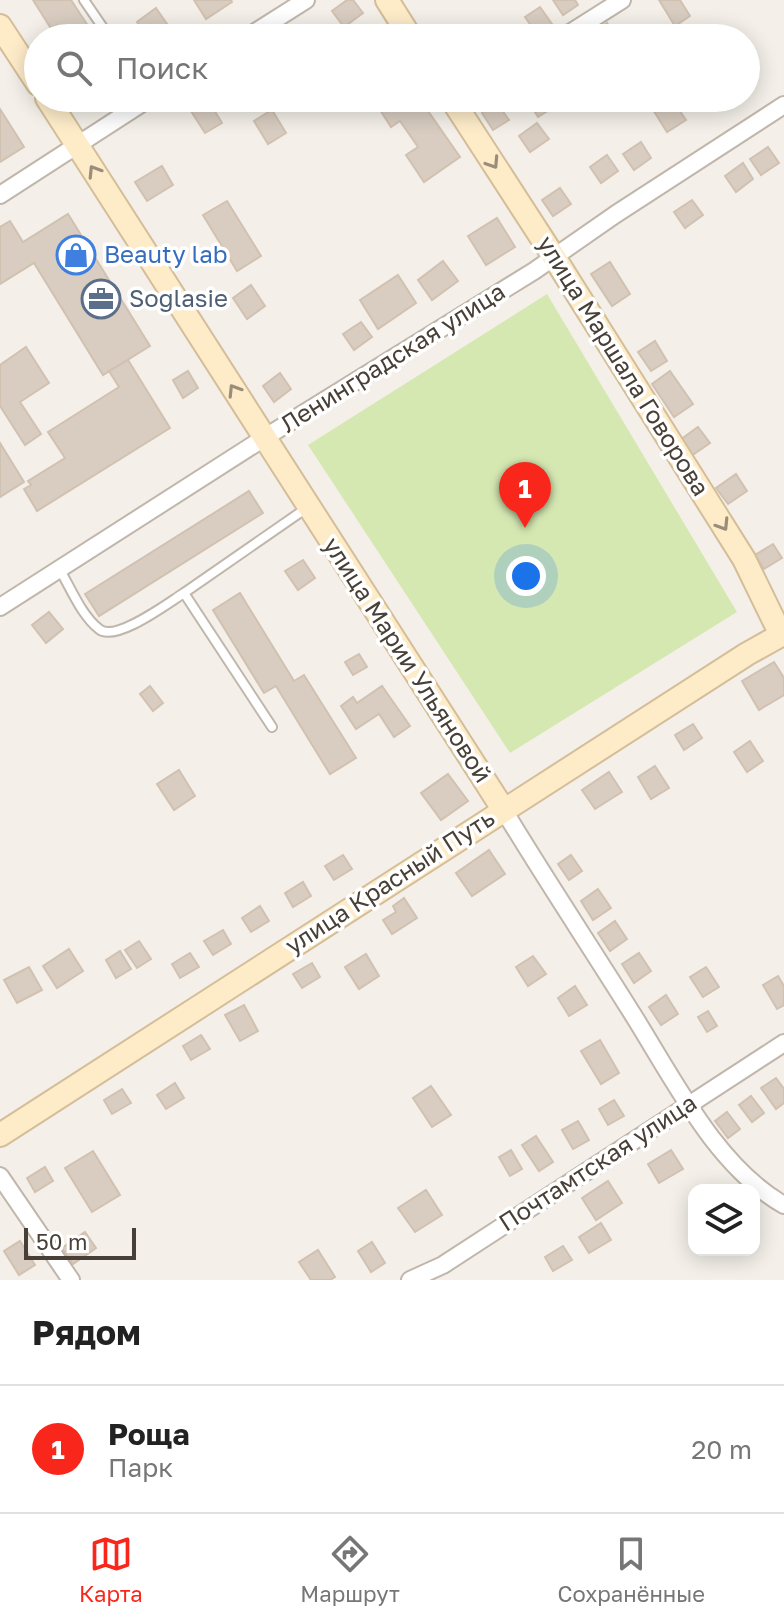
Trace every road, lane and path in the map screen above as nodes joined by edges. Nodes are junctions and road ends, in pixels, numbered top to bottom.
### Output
1 (84, 0) edge
2 (387, 0) edge
3 (622, 0) edge
4 (300, 2) edge
5 (100, 24) edge
6 (267, 24) edge
7 (402, 24) edge
8 (584, 24) edge
9 (0, 26) edge
10 (24, 63) edge
11 (784, 105) edge
12 (56, 112) edge
13 (128, 112) edge
14 (465, 112) edge
15 (77, 144) junction
16 (0, 195) edge
17 (554, 257) junction
18 (264, 438) junction
19 (308, 507) junction
20 (60, 570) junction
21 (184, 593) junction
22 (0, 607) edge
23 (783, 637) edge
24 (272, 727) dead end
25 (503, 809) junction
26 (784, 1043) edge
27 (690, 1103) junction
28 (0, 1135) edge
29 (0, 1176) edge
30 (784, 1205) edge
31 (71, 1280) edge
32 (410, 1280) edge

1 - 5 lane
2 - 7 street
3 - 8 street
4 - 6 street
9 - 10 street
11 - 17 street, Ленинградская улица
12 - 15 street, улица Марии Ульяновой
13 - 15 street
14 -> 17 street, улица Маршала Говорова
15 - 16 street
18 -> 15 street, улица Марии Ульяновой
17 - 18 street, Ленинградская улица
17 -> 23 street, улица Маршала Говорова
18 - 19 street, улица Марии Ульяновой
18 - 20 street, Ленинградская улица
19 - 21 lane
19 - 25 street, улица Марии Ульяновой
20 - 21 lane
20 - 22 street, Ленинградская улица
21 - 24 lane
23 - 25 street, улица Красный Путь
25 - 27 street, улица Марии Ульяновой
25 - 28 street, улица Красный Путь
26 - 27 street, Почтамтская улица
27 - 30 street, улица Марии Ульяновой
27 - 32 street, Почтамтская улица
29 - 31 street

